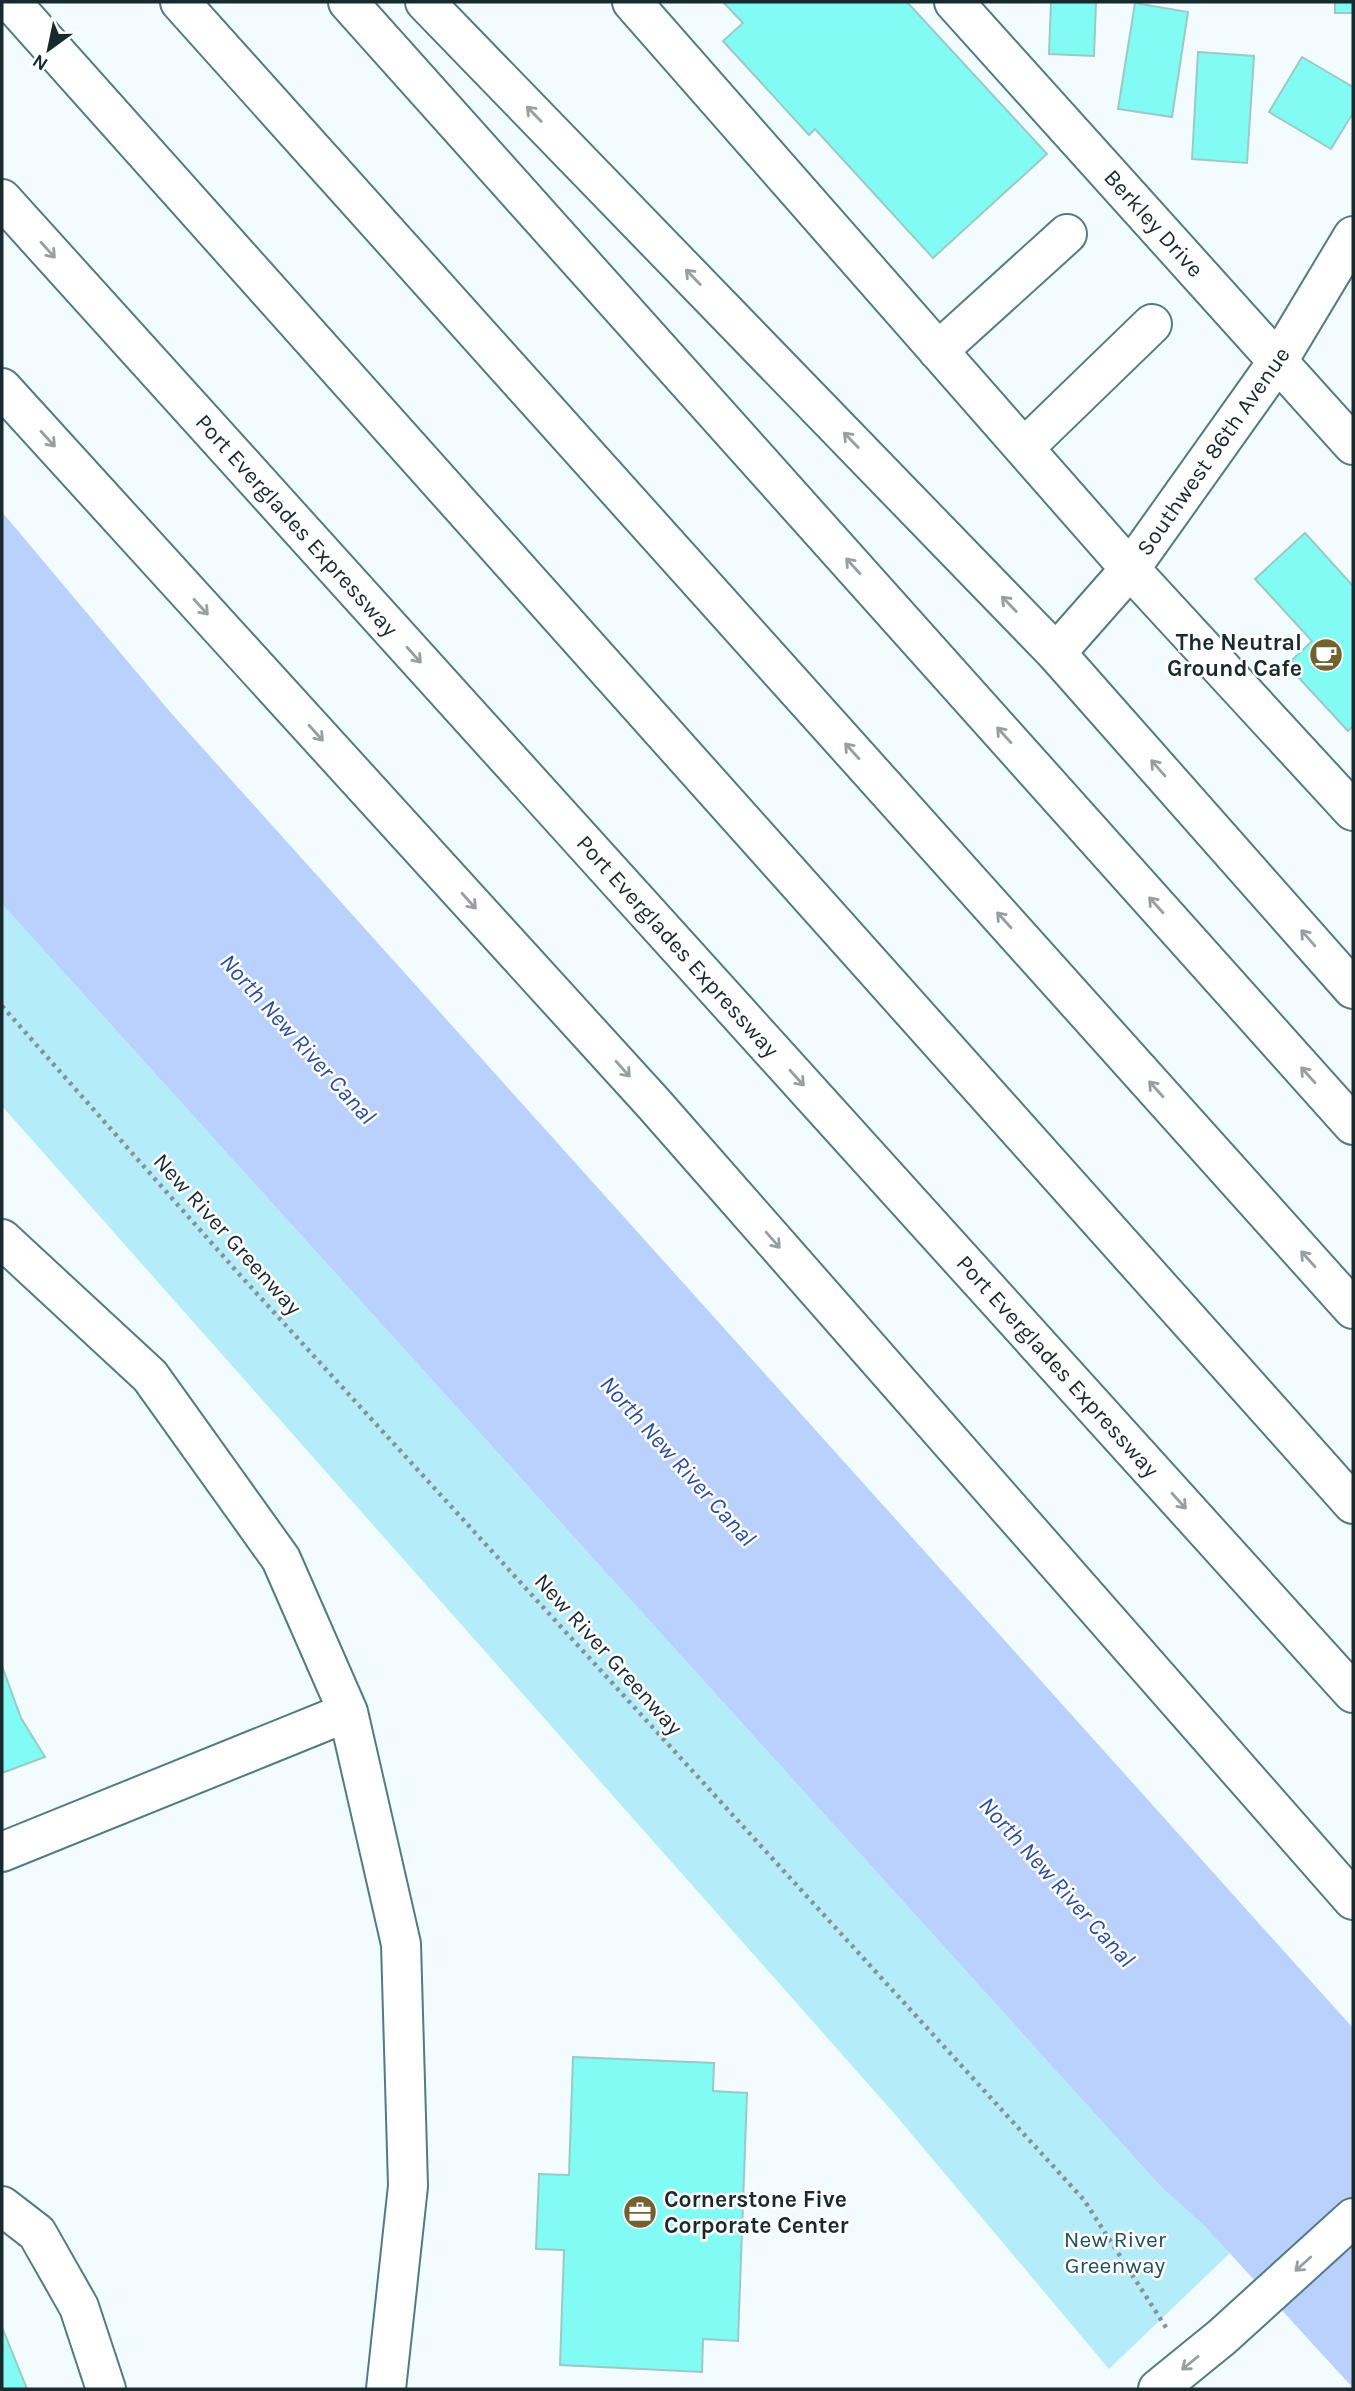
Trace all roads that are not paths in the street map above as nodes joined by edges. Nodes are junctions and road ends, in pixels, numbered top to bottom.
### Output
1 (11, 2) edge
2 (180, 2) edge
3 (348, 2) edge
4 (425, 2) edge
5 (632, 2) edge
6 (954, 2) edge
7 (2, 199) edge
8 (1067, 234) dead end
9 (1352, 241) edge
10 (1152, 324) dead end
11 (938, 351) junction
12 (1279, 361) junction
13 (2, 388) edge
14 (1353, 445) edge
15 (1024, 448) junction
16 (1130, 569) junction
17 (1056, 653) junction
18 (1353, 811) edge
19 (1353, 989) edge
20 (1353, 1125) edge
21 (2, 1239) edge
22 (1353, 1309) edge
23 (1353, 1504) edge
24 (1353, 1693) edge
25 (348, 1712) junction
26 (2, 1852) edge
27 (1353, 1899) edge
28 (2, 2206) edge
29 (1353, 2218) edge
30 (106, 2389) edge
31 (386, 2389) edge
32 (1158, 2389) edge

1 - 23 main road
22 -> 2 main road
20 -> 3 main road
17 -> 4 main road
5 - 11 main road
6 - 12 main road, Berkley Drive
7 -> 24 main road, Port Everglades Expressway
8 - 11 main road
9 - 12 main road, Southwest 86th Avenue
10 - 15 main road
11 - 15 main road
12 - 14 main road, Berkley Drive
12 - 16 main road, Southwest 86th Avenue
13 -> 27 main road
15 - 16 main road
16 - 17 main road, Southwest 86th Avenue
16 - 18 main road
19 -> 17 main road
21 - 25 main road
25 - 26 main road
25 - 31 main road
28 - 30 main road
29 -> 32 main road

